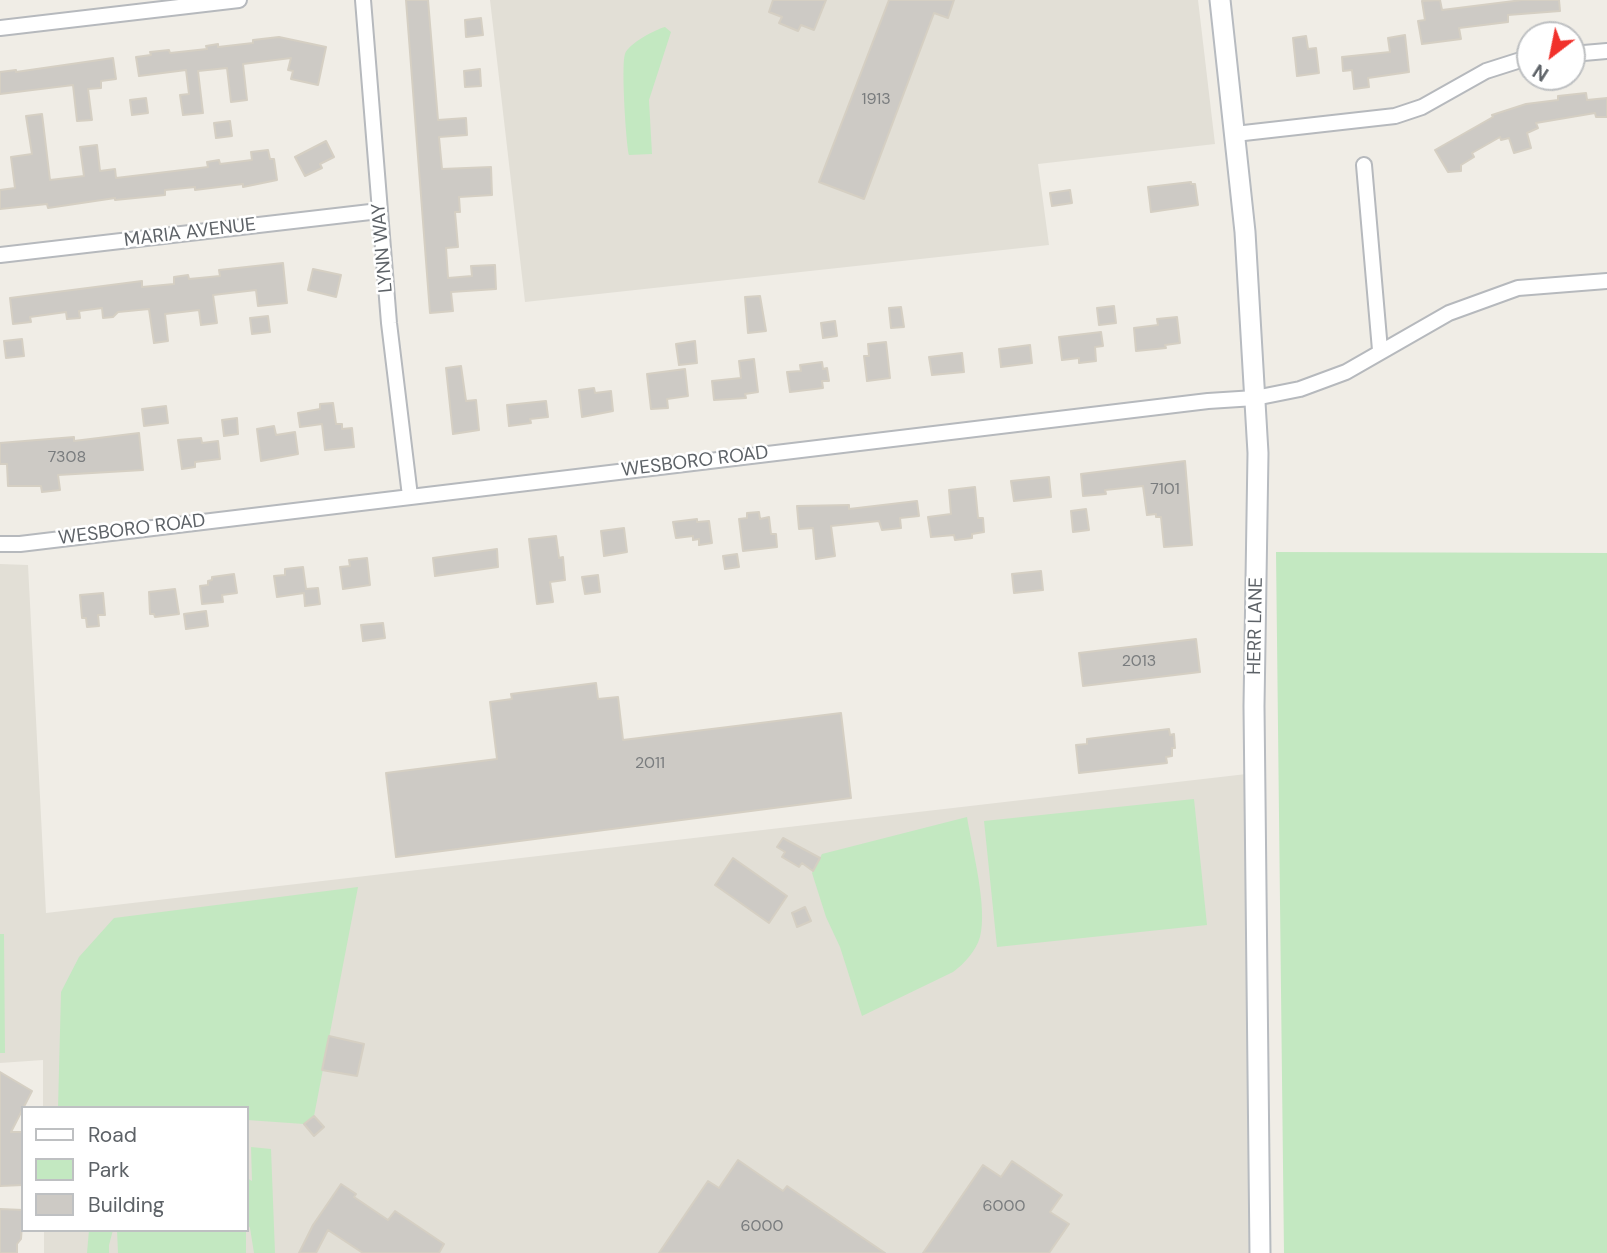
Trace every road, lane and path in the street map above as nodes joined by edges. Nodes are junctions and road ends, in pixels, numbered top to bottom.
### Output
1 (239, 0) edge
2 (363, 0) edge
3 (1220, 0) edge
4 (0, 28) edge
5 (1607, 51) edge
6 (1586, 53) edge
7 (1516, 61) edge
8 (1236, 134) junction
9 (1364, 165) dead end
10 (379, 211) junction
11 (0, 256) edge
12 (1607, 281) edge
13 (1380, 351) junction
14 (1255, 398) junction
15 (410, 496) junction
16 (0, 544) edge
17 (1260, 1253) edge

1 - 4 street
2 - 10 street, LYNN WAY
3 - 8 main road, HERR LANE
5 - 6 street
7 - 8 street
8 - 14 main road, HERR LANE
9 - 13 street
10 - 11 street, MARIA AVENUE
10 - 15 street, LYNN WAY
12 - 13 street, WESBORO ROAD
13 - 14 street, WESBORO ROAD
14 - 15 street, WESBORO ROAD
14 - 17 main road, HERR LANE
15 - 16 street, WESBORO ROAD

